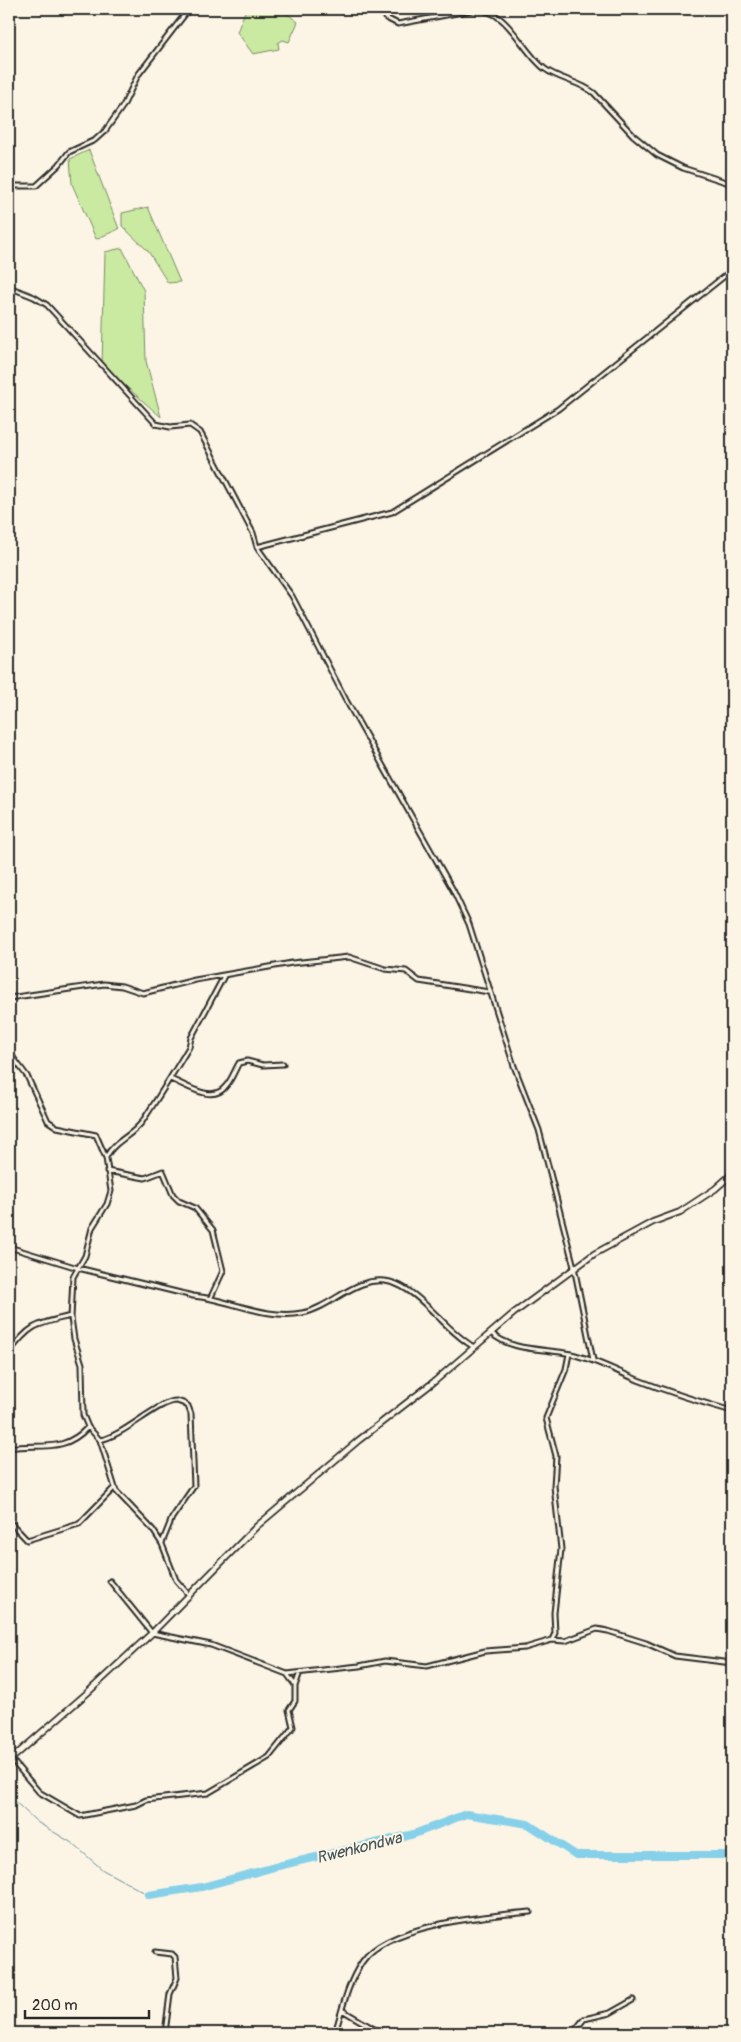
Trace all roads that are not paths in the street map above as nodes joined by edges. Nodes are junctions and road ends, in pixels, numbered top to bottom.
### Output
1 (189, 9) edge
2 (380, 9) edge
3 (732, 184) edge
4 (9, 186) edge
5 (732, 270) edge
6 (9, 287) edge
7 (257, 547) junction
8 (225, 975) junction
9 (489, 992) junction
10 (9, 998) edge
11 (9, 1052) edge
12 (283, 1064) dead end
13 (170, 1079) junction
14 (106, 1158) junction
15 (107, 1171) junction
16 (732, 1174) edge
17 (9, 1247) edge
18 (574, 1266) junction
19 (78, 1268) junction
20 (211, 1297) junction
21 (71, 1316) junction
22 (491, 1333) junction
23 (474, 1347) junction
24 (9, 1353) edge
25 (570, 1354) junction
26 (593, 1360) junction
27 (732, 1411) edge
28 (88, 1427) junction
29 (100, 1440) junction
30 (9, 1448) edge
31 (114, 1488) junction
32 (9, 1521) edge
33 (162, 1544) junction
34 (110, 1581) dead end
35 (190, 1596) junction
36 (152, 1633) junction
37 (552, 1640) junction
38 (732, 1663) edge
39 (287, 1674) junction
40 (300, 1674) junction
41 (295, 1686) junction
42 (10, 1760) edge
43 (530, 1912) dead end
44 (155, 1952) dead end
45 (633, 2000) dead end
46 (342, 2010) junction
47 (164, 2033) edge
48 (336, 2033) edge
49 (380, 2033) edge
50 (573, 2033) edge

1 - 4 street
2 - 3 street
5 - 7 street
6 - 7 street
7 - 9 street
8 - 9 street
8 - 10 street
8 - 13 street
9 - 18 street
11 - 14 street
12 - 13 street
13 - 14 street
14 - 15 street
15 - 19 street
15 - 20 street
16 - 18 street
17 - 19 street
18 - 22 street
18 - 26 street
19 - 20 street
19 - 21 street
20 - 23 street
21 - 24 street
21 - 28 street
22 - 23 street
22 - 25 street
23 - 35 street
25 - 26 street
25 - 37 street
26 - 27 street
28 - 29 street
28 - 30 street
29 - 31 street
29 - 33 street
31 - 32 street
31 - 33 street
33 - 35 street
34 - 36 street
35 - 36 street
36 - 39 street
36 - 42 street
37 - 38 street
37 - 40 street
39 - 40 street
39 - 41 street
40 - 41 street
41 - 42 street
43 - 46 street
44 - 47 street
45 - 50 street
46 - 48 street
46 - 49 street

